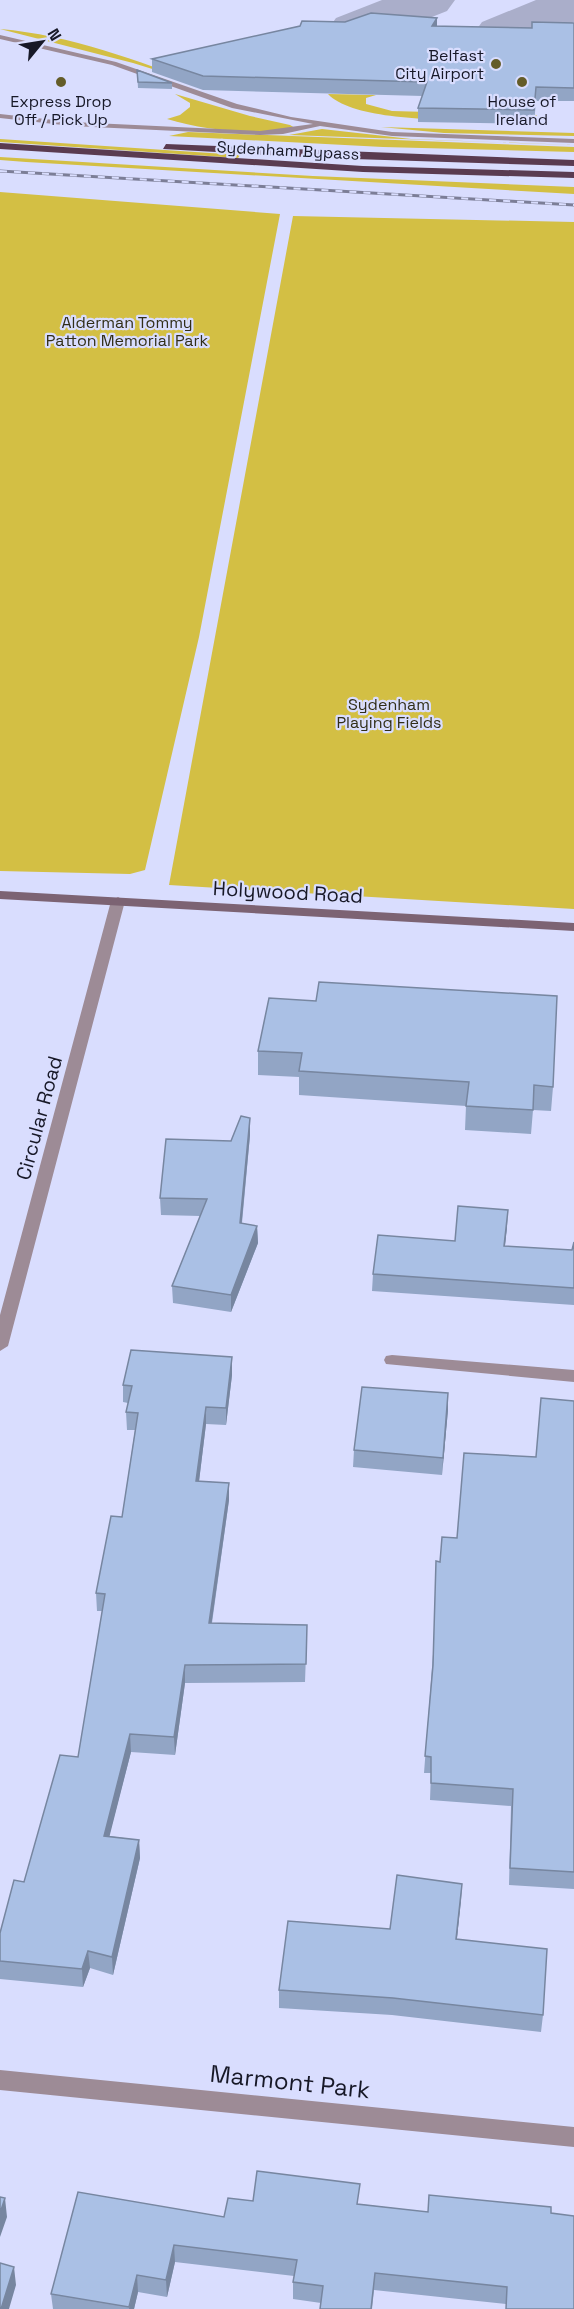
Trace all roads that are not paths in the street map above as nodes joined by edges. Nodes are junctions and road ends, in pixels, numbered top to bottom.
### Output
1 (0, 37) edge
2 (0, 116) edge
3 (322, 125) junction
4 (0, 136) edge
5 (574, 141) edge
6 (0, 146) edge
7 (574, 163) edge
8 (574, 175) edge
9 (0, 896) edge
10 (118, 902) junction
11 (574, 927) edge
12 (0, 1346) edge
13 (392, 1360) dead end
14 (574, 1376) edge
15 (0, 2080) edge
16 (574, 2137) edge

1 - 3 street
2 - 3 street
3 - 5 street
4 - 7 highway, Sydenham Bypass
6 - 8 highway, Sydenham Bypass
9 - 10 main road, Holywood Road
10 - 11 main road, Holywood Road
10 - 12 street, Circular Road
13 - 14 street
15 - 16 street, Marmont Park

